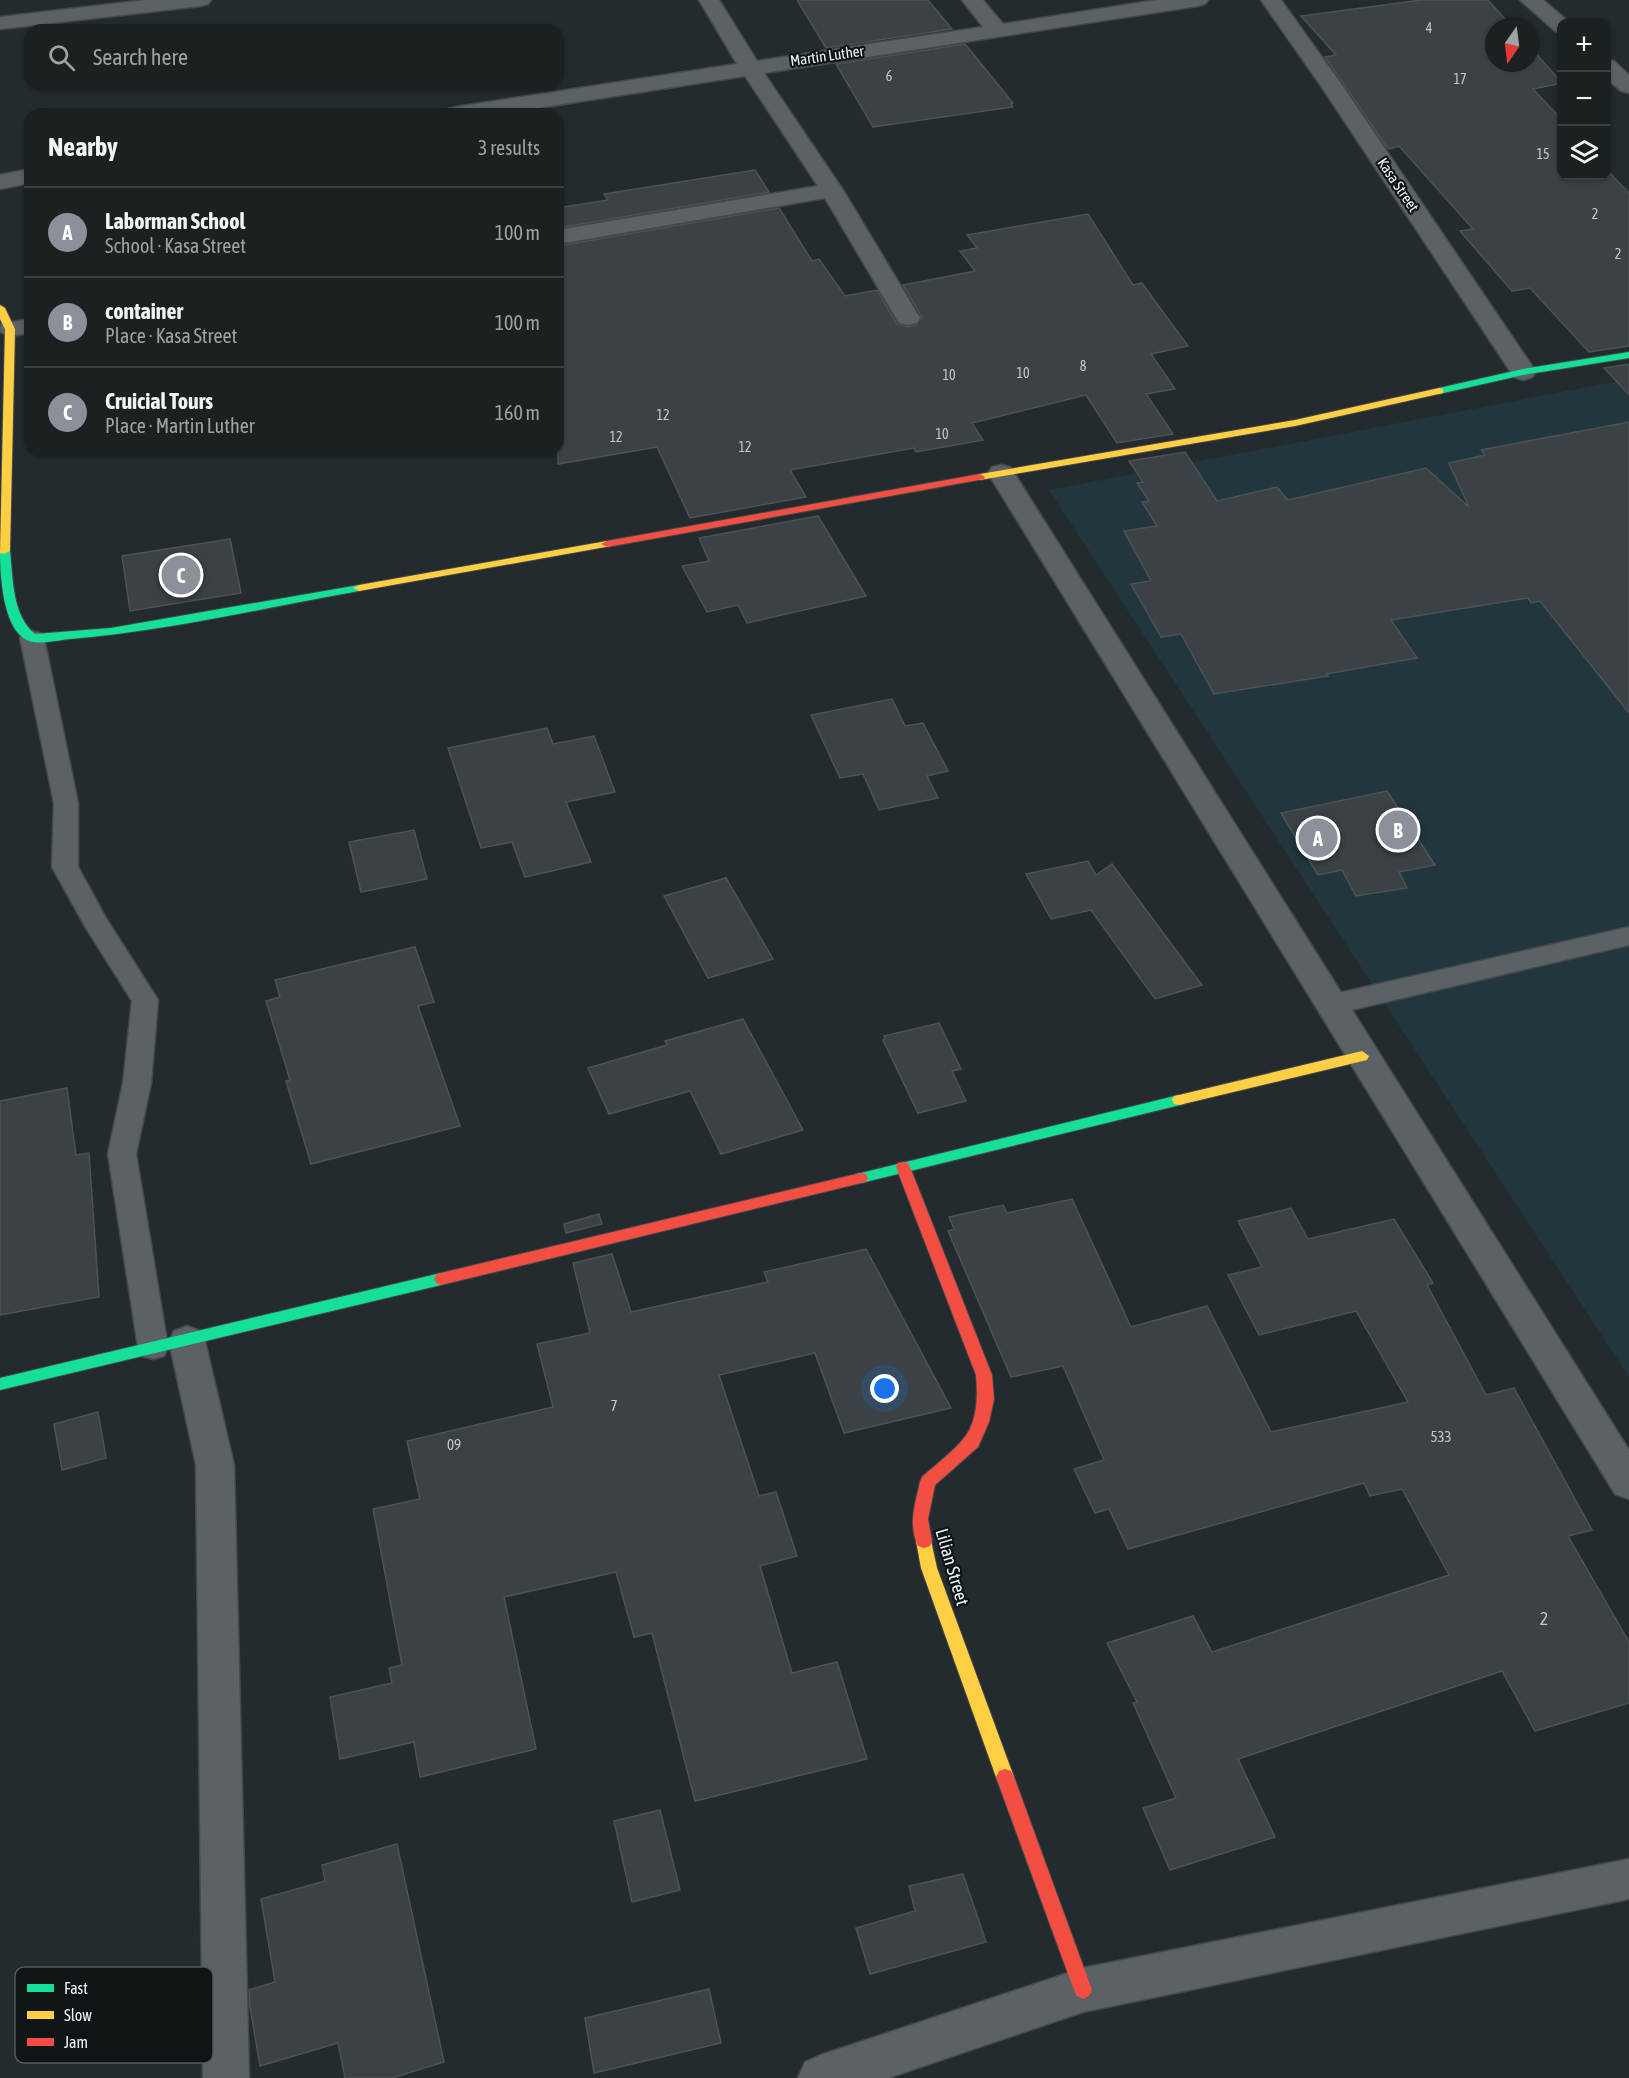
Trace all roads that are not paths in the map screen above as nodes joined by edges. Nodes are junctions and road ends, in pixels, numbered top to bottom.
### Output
1 (201, 0) edge
2 (709, 0) edge
3 (972, 0) edge
4 (1198, 0) edge
5 (1271, 0) edge
6 (1530, 0) edge
7 (0, 23) edge
8 (1557, 23) edge
9 (998, 31) junction
10 (750, 68) junction
11 (1611, 70) edge
12 (1629, 86) edge
13 (494, 108) edge
14 (24, 177) edge
15 (0, 182) edge
16 (832, 190) junction
17 (564, 236) edge
18 (908, 318) dead end
19 (14, 321) edge
20 (1629, 355) edge
21 (1523, 372) junction
22 (1001, 472) junction
23 (2, 545) edge
24 (32, 638) junction
25 (1629, 936) edge
26 (1330, 1005) junction
27 (1362, 1056) junction
28 (903, 1167) junction
29 (170, 1344) junction
30 (0, 1384) edge
31 (1629, 1483) edge
32 (1629, 1879) edge
33 (1083, 1990) junction
34 (226, 2078) edge
35 (821, 2078) edge

1 - 7 street
2 - 10 street
3 - 9 street
4 - 9 street, Martin Luther
5 - 21 street, Kasa Street
6 - 8 street
9 - 10 street, Martin Luther
10 - 13 street, Martin Luther
10 - 16 street
11 - 12 street
14 - 15 street
16 - 17 street
16 - 18 street
19 - 23 street
20 - 21 street
21 - 22 street
22 - 24 street
22 - 26 street
23 - 24 street
24 - 29 lane
25 - 26 lane
26 - 27 street
27 - 28 street
27 - 31 street
28 - 29 street
28 - 33 street, Lilian Street
29 - 30 street
29 - 34 street
32 - 33 street
33 - 35 street

